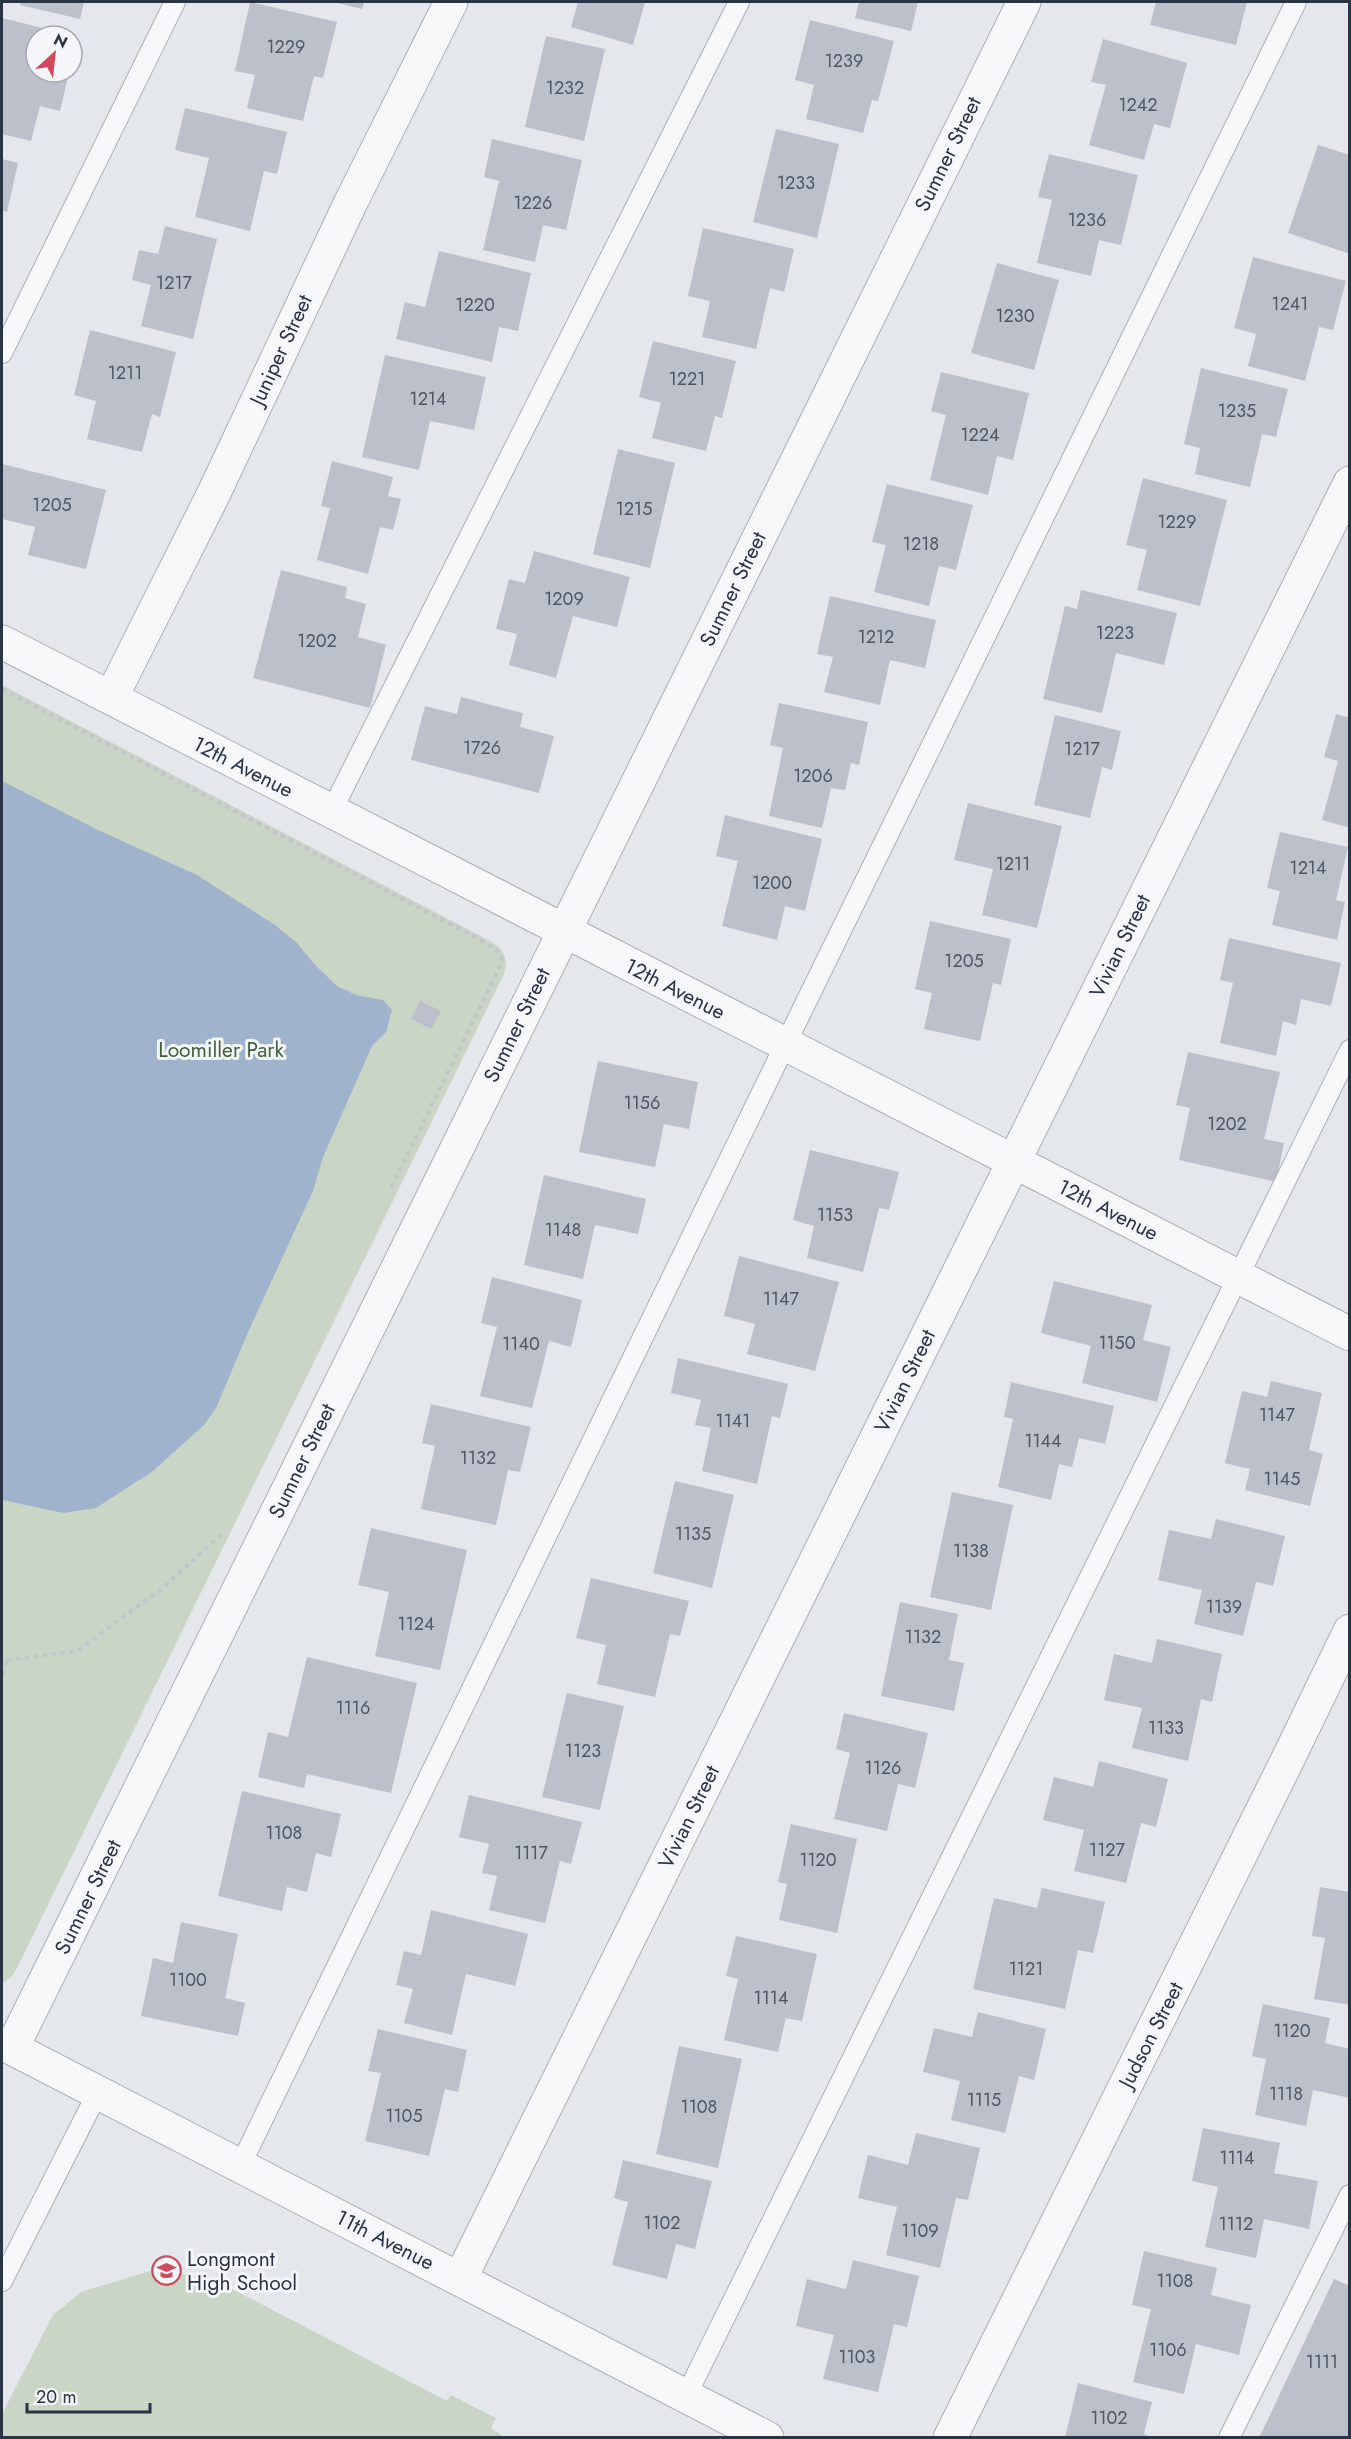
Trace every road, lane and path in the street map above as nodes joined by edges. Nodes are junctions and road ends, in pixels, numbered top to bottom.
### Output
1 (175, 2) edge
2 (451, 2) edge
3 (739, 2) edge
4 (1024, 2) edge
5 (1296, 2) edge
6 (2, 353) edge
7 (1350, 483) edge
8 (2, 642) edge
9 (2, 689) edge
10 (111, 698) junction
11 (332, 812) junction
12 (563, 931) junction
13 (785, 1045) junction
14 (1350, 1050) edge
15 (1013, 1162) junction
16 (389, 1193) dead end
17 (1239, 1278) junction
18 (1350, 1334) edge
19 (224, 1532) dead end
20 (1350, 1631) edge
21 (2, 1655) edge
22 (7, 1660) junction
23 (2, 1674) edge
24 (7, 2046) edge
25 (98, 2092) junction
26 (240, 2166) junction
27 (1350, 2195) edge
28 (460, 2279) junction
29 (2, 2281) edge
30 (686, 2396) junction
31 (767, 2438) edge
32 (950, 2438) edge
33 (1229, 2438) edge

1 - 6 lane
2 - 10 street, Juniper Street
3 - 11 lane
4 - 12 street, Sumner Street
5 - 13 lane
7 - 15 street, Vivian Street
8 - 10 street, 12th Avenue
9 - 16 path
10 - 11 street, 12th Avenue
11 - 12 street, 12th Avenue
12 - 13 street, 12th Avenue
12 - 24 street, Sumner Street
13 - 15 street, 12th Avenue
13 - 26 lane
14 - 17 lane
15 - 17 street, 12th Avenue
15 - 28 street, Vivian Street
17 - 18 street, 12th Avenue
17 - 30 lane
19 - 22 path
20 - 32 street, Judson Street
21 - 22 path
22 - 23 path
24 - 25 street, 11th Avenue
25 - 26 street, 11th Avenue
25 - 29 lane
26 - 28 street, 11th Avenue
27 - 33 lane
28 - 30 street, 11th Avenue
30 - 31 street, 11th Avenue

